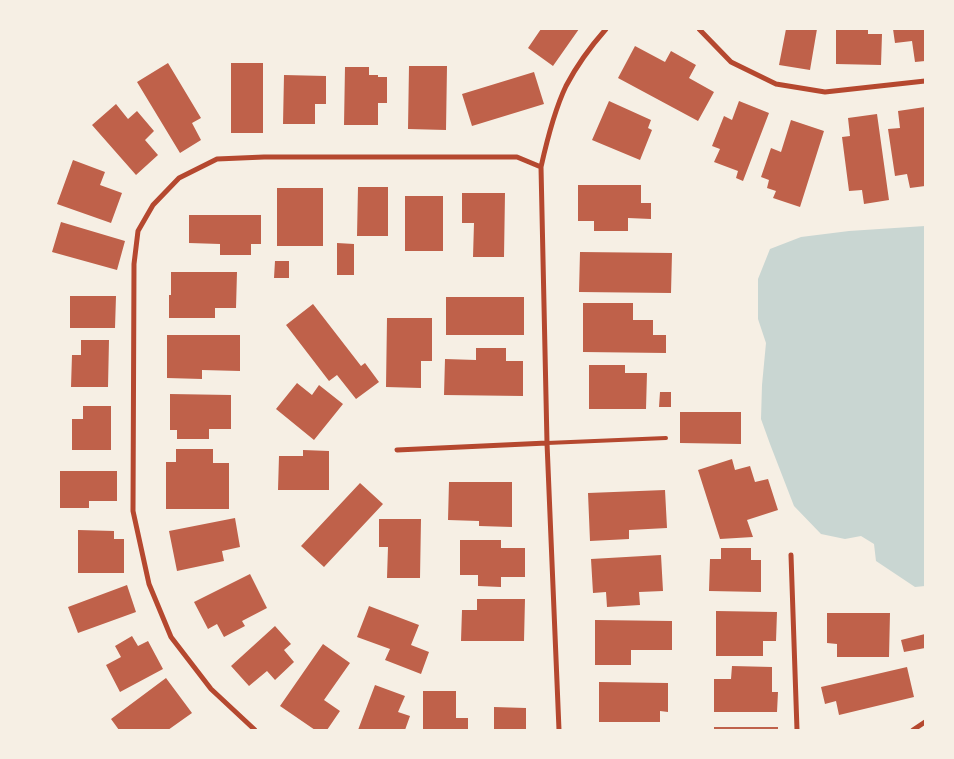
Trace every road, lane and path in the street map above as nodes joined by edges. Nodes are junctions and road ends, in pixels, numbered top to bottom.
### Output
1 (606, 29) edge
2 (699, 29) edge
3 (925, 81) edge
4 (541, 167) junction
5 (666, 438) dead end
6 (547, 443) junction
7 (397, 450) dead end
8 (791, 555) dead end
9 (925, 722) edge
10 (255, 730) edge
11 (559, 730) edge
12 (797, 730) edge
13 (913, 730) edge

1 - 4 street
2 - 3 street
4 - 6 street
4 - 10 street
5 - 6 lane
6 - 7 street
6 - 11 street
8 - 12 street
9 - 13 street

